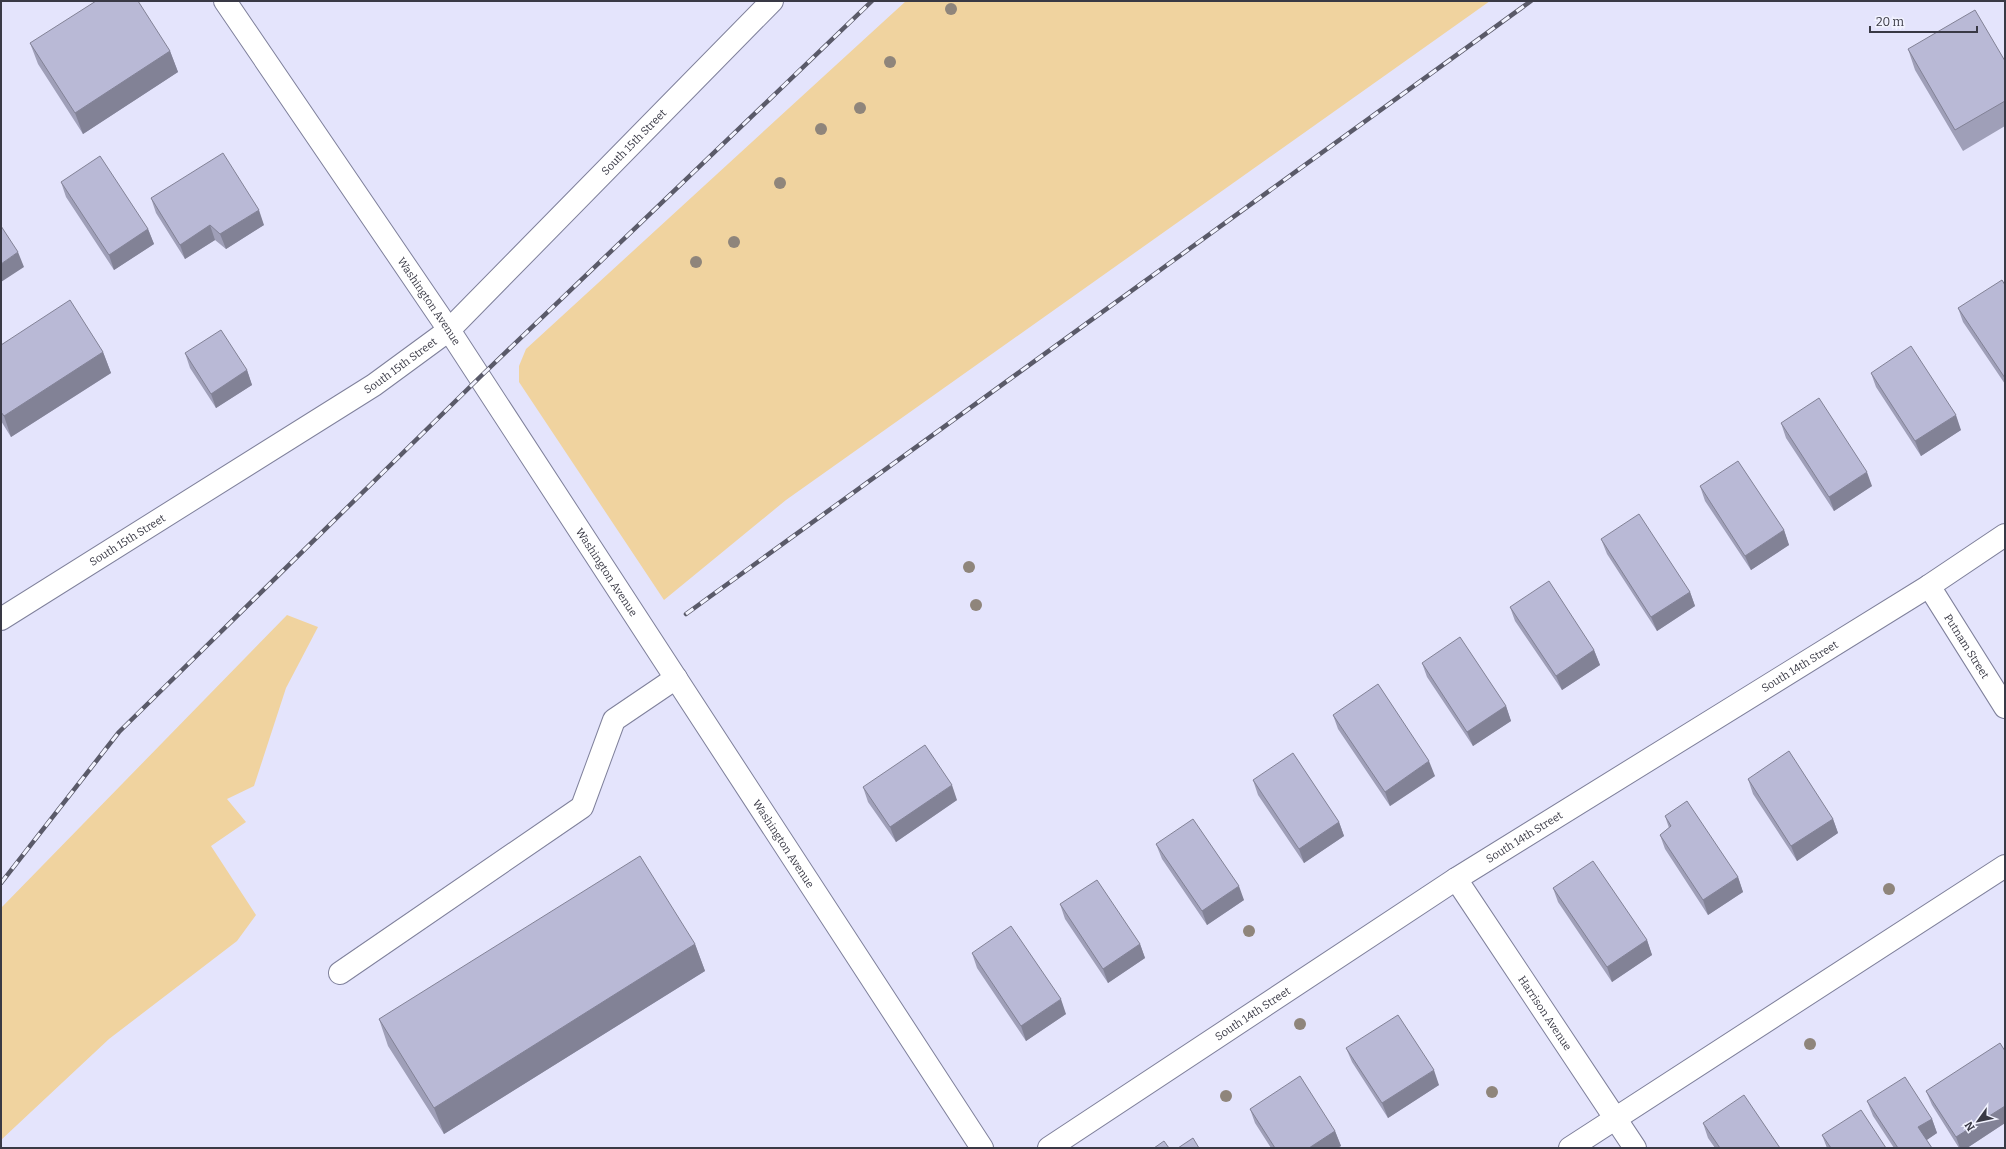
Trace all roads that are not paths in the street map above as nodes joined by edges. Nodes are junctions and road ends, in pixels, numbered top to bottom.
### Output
1 (225, 1) edge
2 (772, 1) edge
3 (449, 330) junction
4 (2005, 535) edge
5 (1929, 586) junction
6 (1, 619) edge
7 (676, 678) junction
8 (2005, 707) edge
9 (2005, 866) edge
10 (1456, 879) junction
11 (340, 973) dead end
12 (1615, 1118) junction
13 (982, 1148) edge
14 (1049, 1148) edge
15 (1570, 1148) edge
16 (1635, 1148) edge

1 - 3 street, Washington Avenue
2 - 3 street, South 15th Street
3 - 6 street, South 15th Street
3 - 7 street, Washington Avenue
4 - 5 street, South 14th Street
5 - 8 street, Putnam Street
5 - 10 street, South 14th Street
7 - 11 street
7 - 13 street, Washington Avenue
9 - 12 street
10 - 12 street, Harrison Avenue
10 - 14 street, South 14th Street
12 - 15 street
12 - 16 street, Harrison Avenue

